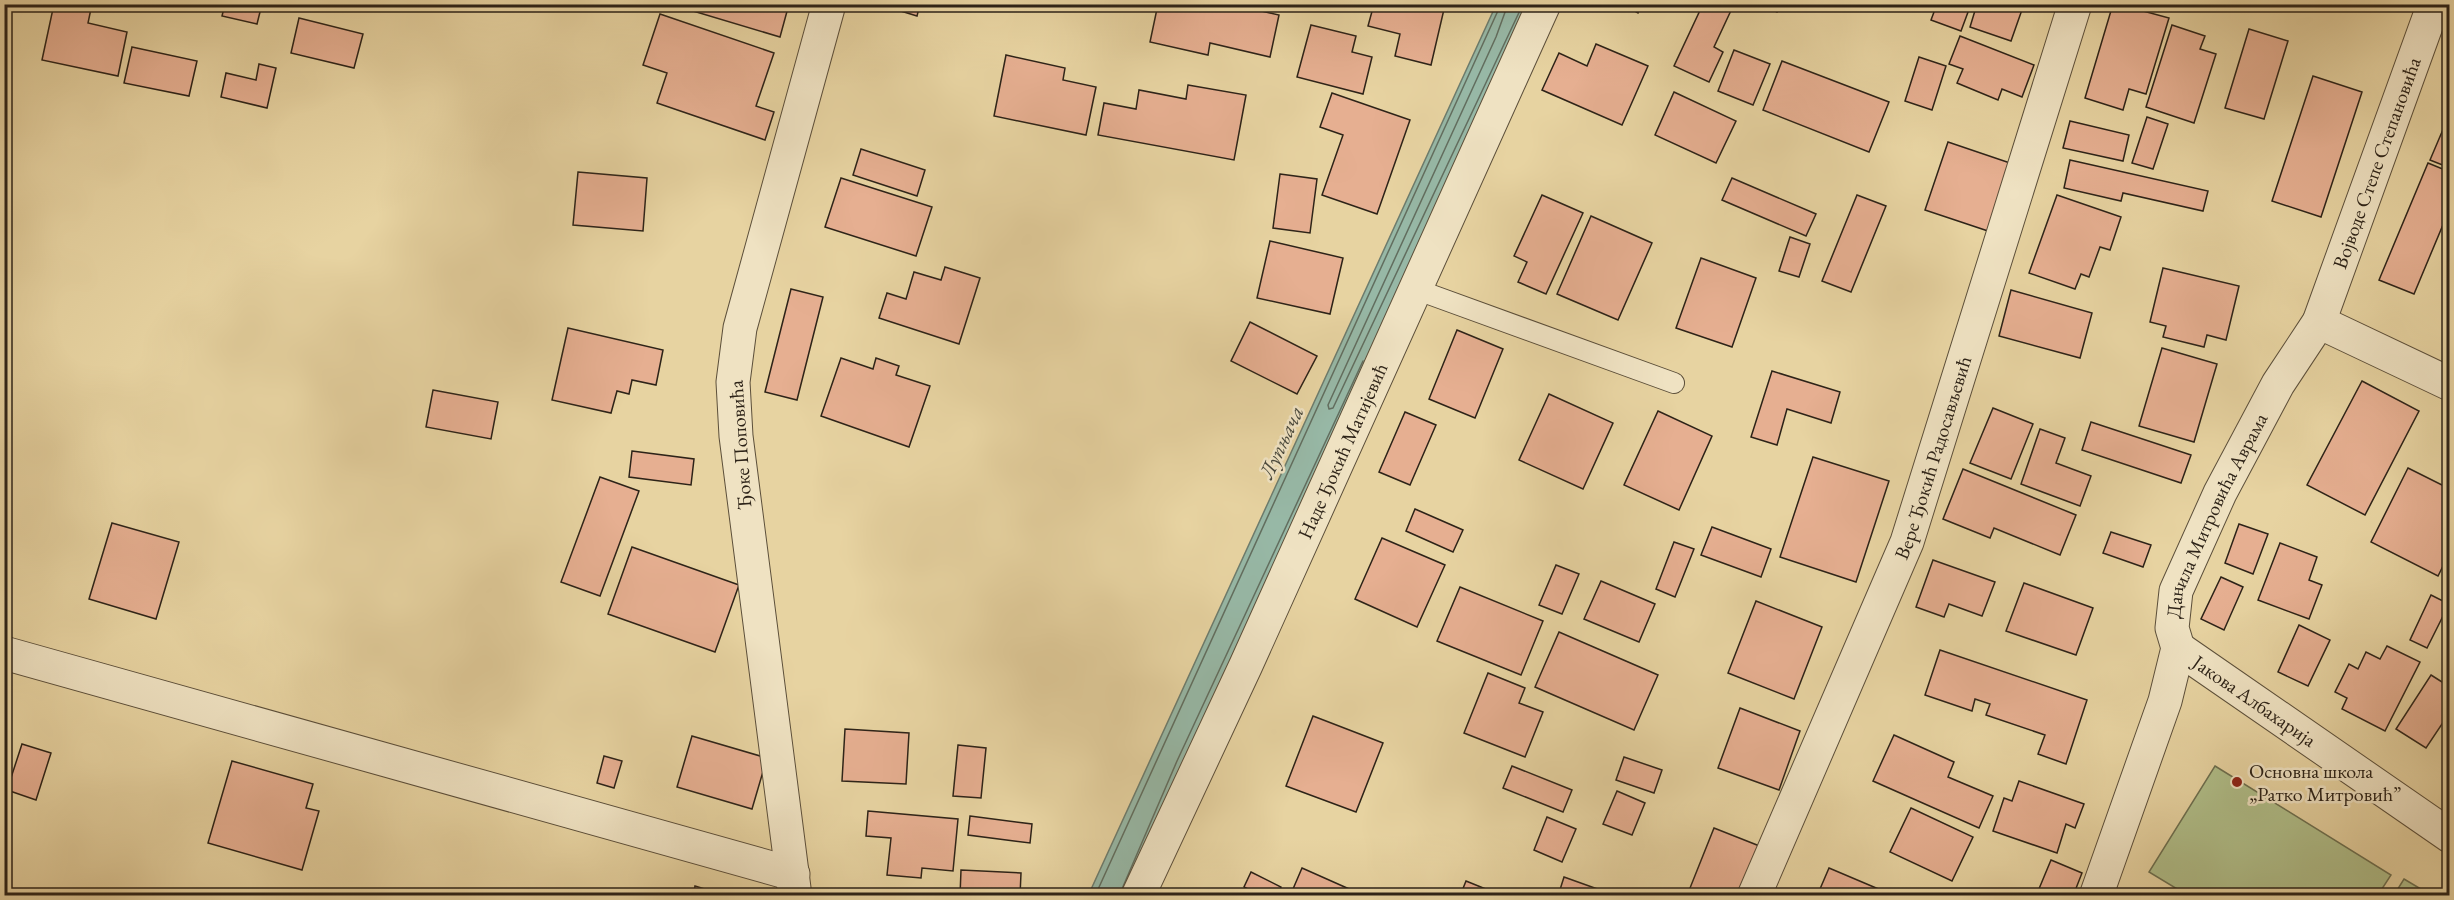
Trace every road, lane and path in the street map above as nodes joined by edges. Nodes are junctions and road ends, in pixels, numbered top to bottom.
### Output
1 (829, 4) edge
2 (1544, 4) edge
3 (2075, 4) edge
4 (2434, 4) edge
5 (1416, 289) junction
6 (2319, 322) junction
7 (1674, 383) dead end
8 (2450, 384) edge
9 (2178, 648) junction
10 (4, 653) edge
11 (2450, 836) edge
12 (794, 885) edge
13 (1138, 896) edge
14 (1754, 896) edge
15 (2096, 896) edge

1 - 12 street, Ђоке Поповића
2 - 5 street, Наде Ђокић Матијевић
3 - 14 street, Вере Ђокић Радосављевић
4 - 6 street, Војводе Степе Степановића
5 - 7 lane
5 - 13 street, Наде Ђокић Матијевић
6 - 8 street
6 - 9 street, Данила Митровића Аврама
9 - 11 street, Јакова Албахарија
9 - 15 street, Данила Митровића Аврама
10 - 12 street

